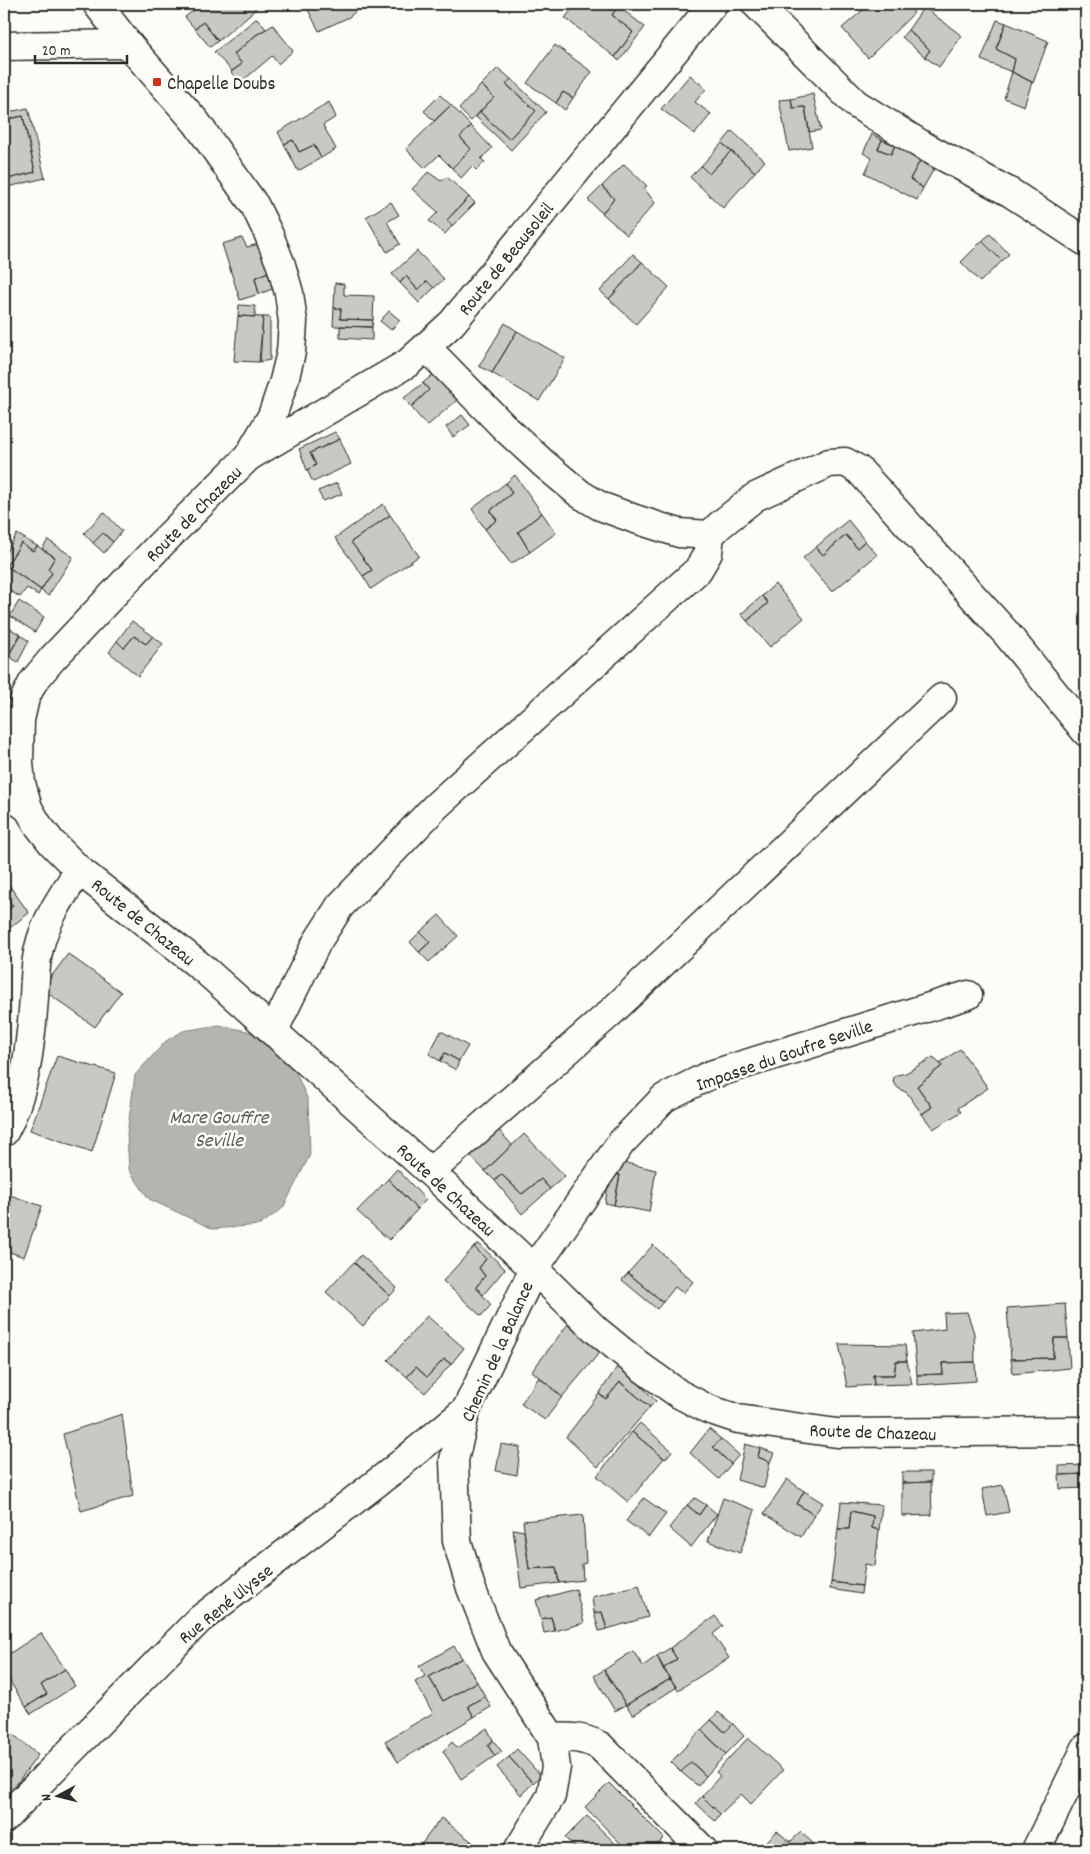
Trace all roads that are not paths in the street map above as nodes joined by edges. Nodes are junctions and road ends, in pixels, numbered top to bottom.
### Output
1 (97, 4) edge
2 (713, 4) edge
3 (756, 4) edge
4 (128, 44) junction
5 (4, 46) edge
6 (1086, 242) edge
7 (426, 346) junction
8 (248, 457) junction
9 (710, 535) junction
10 (942, 698) dead end
11 (1086, 732) edge
12 (4, 791) edge
13 (28, 808) junction
14 (79, 870) junction
15 (968, 995) dead end
16 (274, 1032) junction
17 (4, 1132) edge
18 (430, 1172) junction
19 (534, 1268) junction
20 (466, 1410) junction
21 (1086, 1431) edge
22 (552, 1738) junction
23 (1086, 1748) edge
24 (4, 1818) edge
25 (518, 1850) edge
26 (703, 1850) edge
27 (1036, 1850) edge

1 - 4 street, Route de Chazeau
2 - 7 street, Route de Beausoleil
3 - 6 street
4 - 5 street
4 - 8 street, Route de Chazeau
7 - 8 street, Route de Beausoleil
7 - 9 street
8 - 13 street, Route de Chazeau
9 - 11 street
9 - 16 street
10 - 18 street
12 - 13 street
13 - 14 street, Route de Chazeau
14 - 16 street, Route de Chazeau
14 - 17 street
15 - 19 street, Impasse du Goufre Seville
16 - 18 street, Route de Chazeau
18 - 19 street, Route de Chazeau
19 - 20 street, Chemin de la Balance
19 - 21 street, Route de Chazeau
20 - 22 street, Chemin de la Balance
20 - 24 street, Rue René Ulysse
22 - 25 street, Chemin de la Balance
22 - 26 street
23 - 27 street

